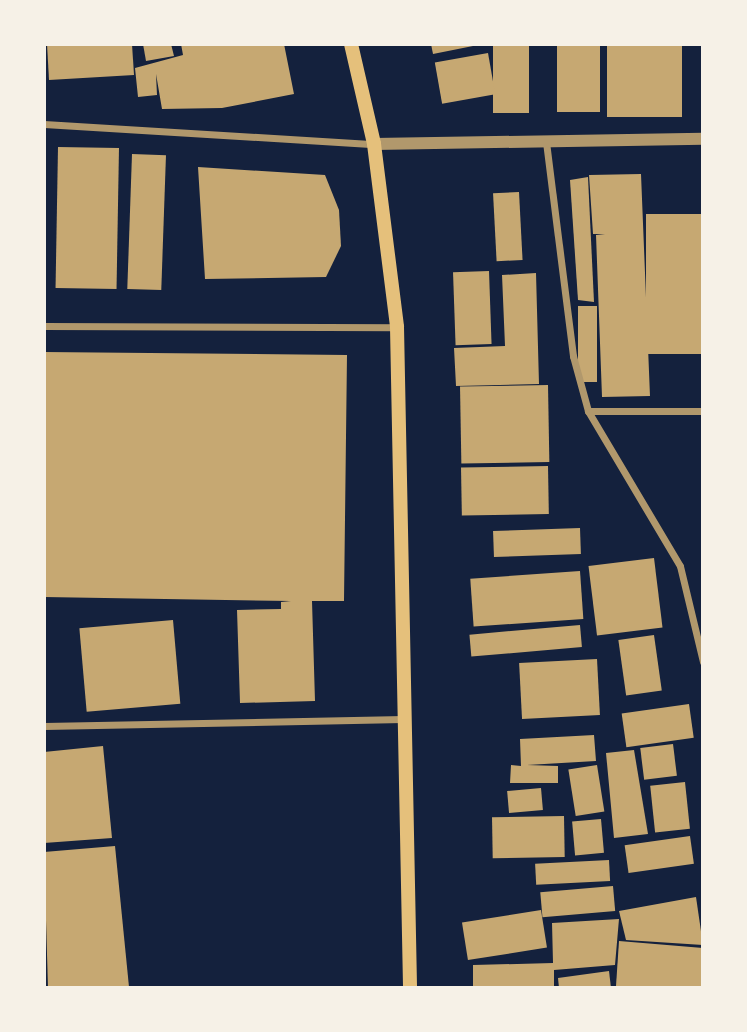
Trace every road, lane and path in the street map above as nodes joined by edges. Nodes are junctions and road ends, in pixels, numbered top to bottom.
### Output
1 (351, 44) edge
2 (44, 124) edge
3 (703, 139) edge
4 (546, 142) junction
5 (374, 144) junction
6 (44, 326) edge
7 (397, 327) junction
8 (587, 411) junction
9 (703, 411) edge
10 (703, 662) edge
11 (403, 719) junction
12 (44, 726) edge
13 (410, 988) edge

1 - 5 main road
2 - 5 street
3 - 4 street
4 - 5 street
4 - 8 street
5 - 7 main road
6 - 7 street
7 - 11 main road
8 - 9 street
8 - 10 street
11 - 12 street
11 - 13 main road

